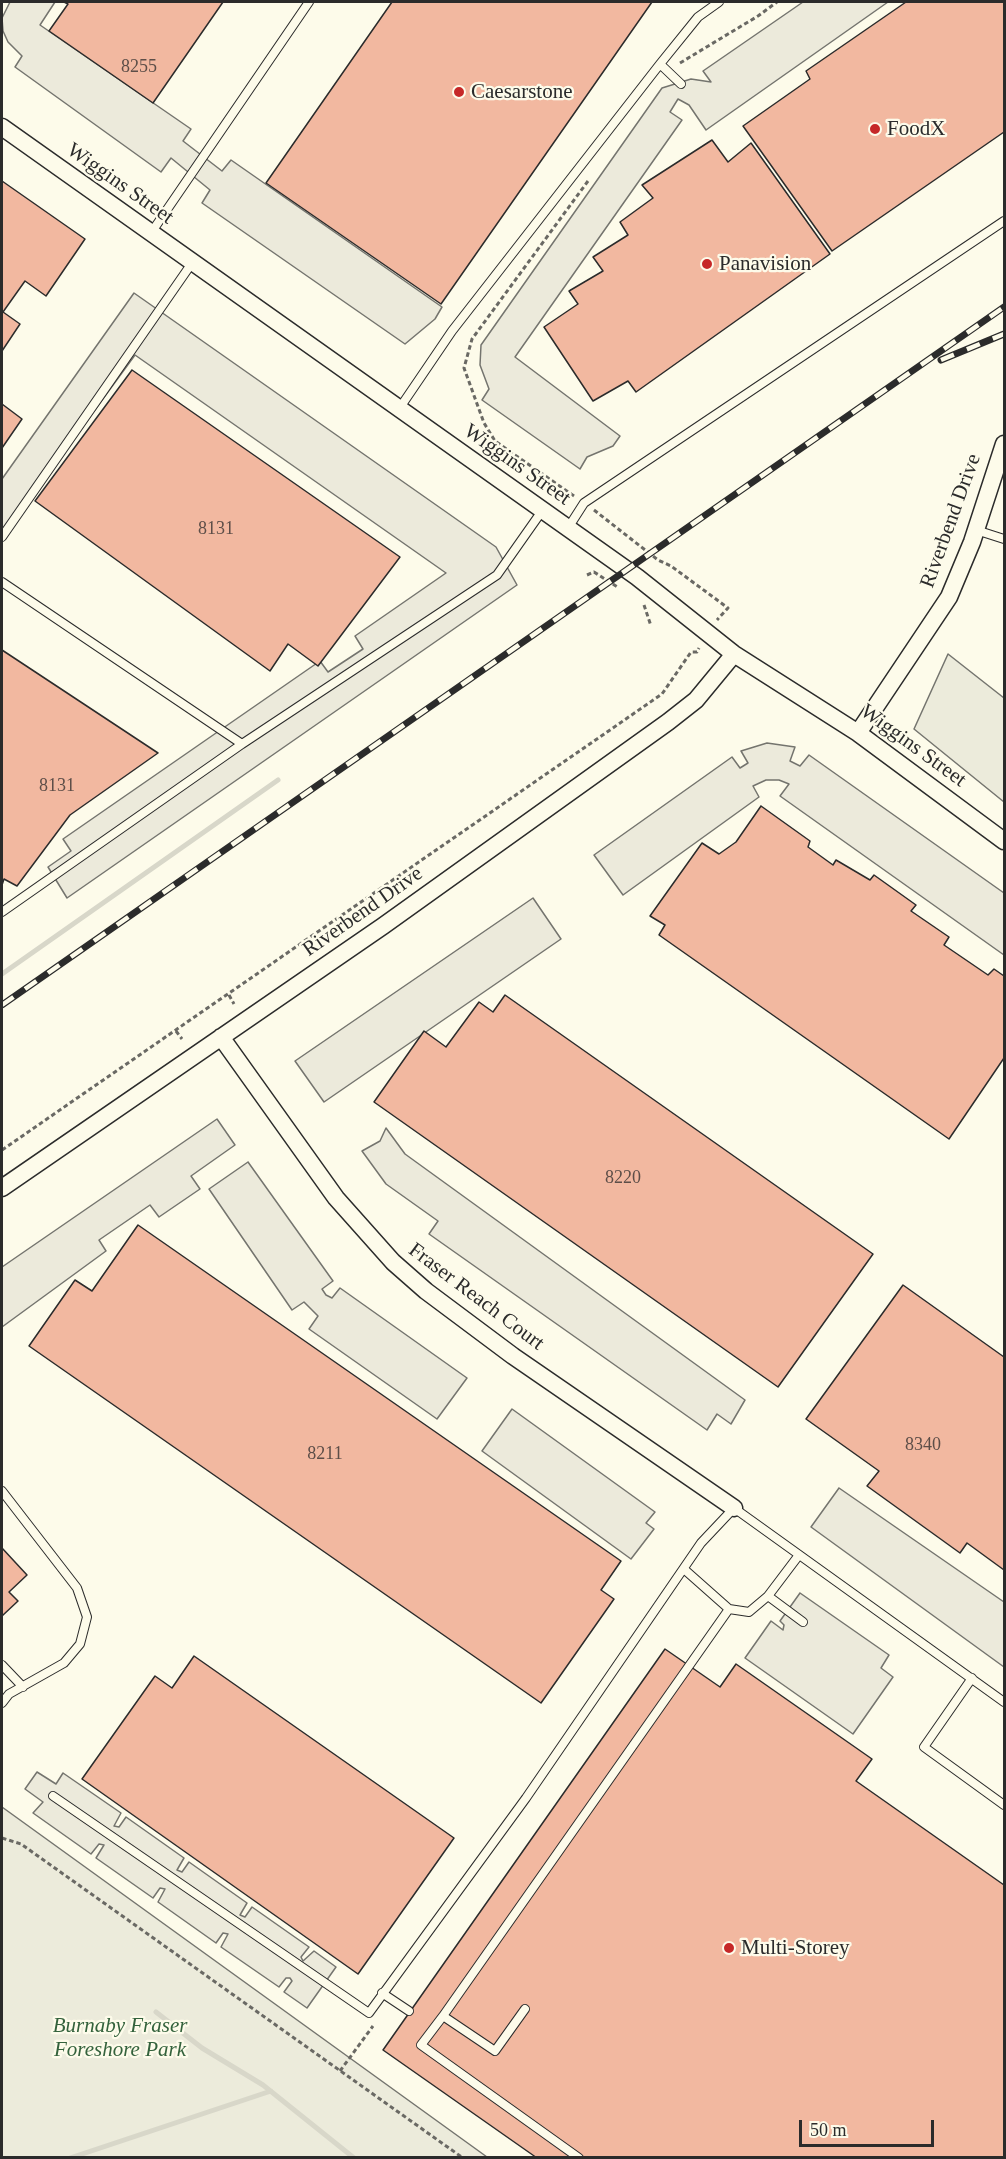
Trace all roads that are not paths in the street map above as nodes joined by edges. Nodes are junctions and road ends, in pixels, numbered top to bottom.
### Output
1 (309, 2) edge
2 (720, 2) edge
3 (660, 64) junction
4 (681, 84) dead end
5 (2, 127) edge
6 (1005, 221) edge
7 (151, 233) junction
8 (192, 263) junction
9 (399, 409) junction
10 (1005, 444) edge
11 (542, 511) junction
12 (567, 529) junction
13 (976, 530) junction
14 (2, 537) edge
15 (1005, 539) edge
16 (2, 582) edge
17 (734, 654) junction
18 (858, 733) junction
19 (242, 744) junction
20 (1005, 841) edge
21 (2, 912) edge
22 (221, 1037) junction
23 (2, 1188) edge
24 (2, 1491) edge
25 (734, 1508) junction
26 (799, 1555) junction
27 (685, 1570) junction
28 (768, 1596) junction
29 (729, 1609) junction
30 (803, 1622) dead end
31 (2, 1665) edge
32 (972, 1678) junction
33 (22, 1687) junction
34 (1005, 1702) edge
35 (2, 1703) edge
36 (53, 1796) dead end
37 (1005, 1805) edge
38 (382, 1993) junction
39 (525, 2009) dead end
40 (409, 2011) dead end
41 (442, 2016) junction
42 (579, 2157) edge

1 - 7 lane
2 - 3 lane
3 - 4 lane
3 - 9 lane
5 - 7 street, Wiggins Street
6 - 12 lane
7 - 8 street, Wiggins Street
8 - 9 street, Wiggins Street
8 - 14 lane
9 - 11 street, Wiggins Street
10 - 13 street, Riverbend Drive
11 - 12 street, Wiggins Street
11 - 19 lane
12 - 17 street, Wiggins Street
13 - 15 lane
13 - 18 street, Riverbend Drive
16 - 19 lane
17 - 18 street, Wiggins Street
17 - 22 street, Riverbend Drive
18 - 20 street, Wiggins Street
19 - 21 lane
22 - 23 street, Riverbend Drive
22 - 25 street, Fraser Reach Court
24 - 33 lane
25 - 26 lane
25 - 27 lane
26 - 28 lane
26 - 32 lane
27 - 29 lane
27 - 38 lane
28 - 29 lane
28 - 30 lane
29 - 41 lane
31 - 33 lane
32 - 34 lane
32 - 37 lane
33 - 35 lane
36 - 38 lane
38 - 40 lane
39 - 41 lane
41 - 42 lane

